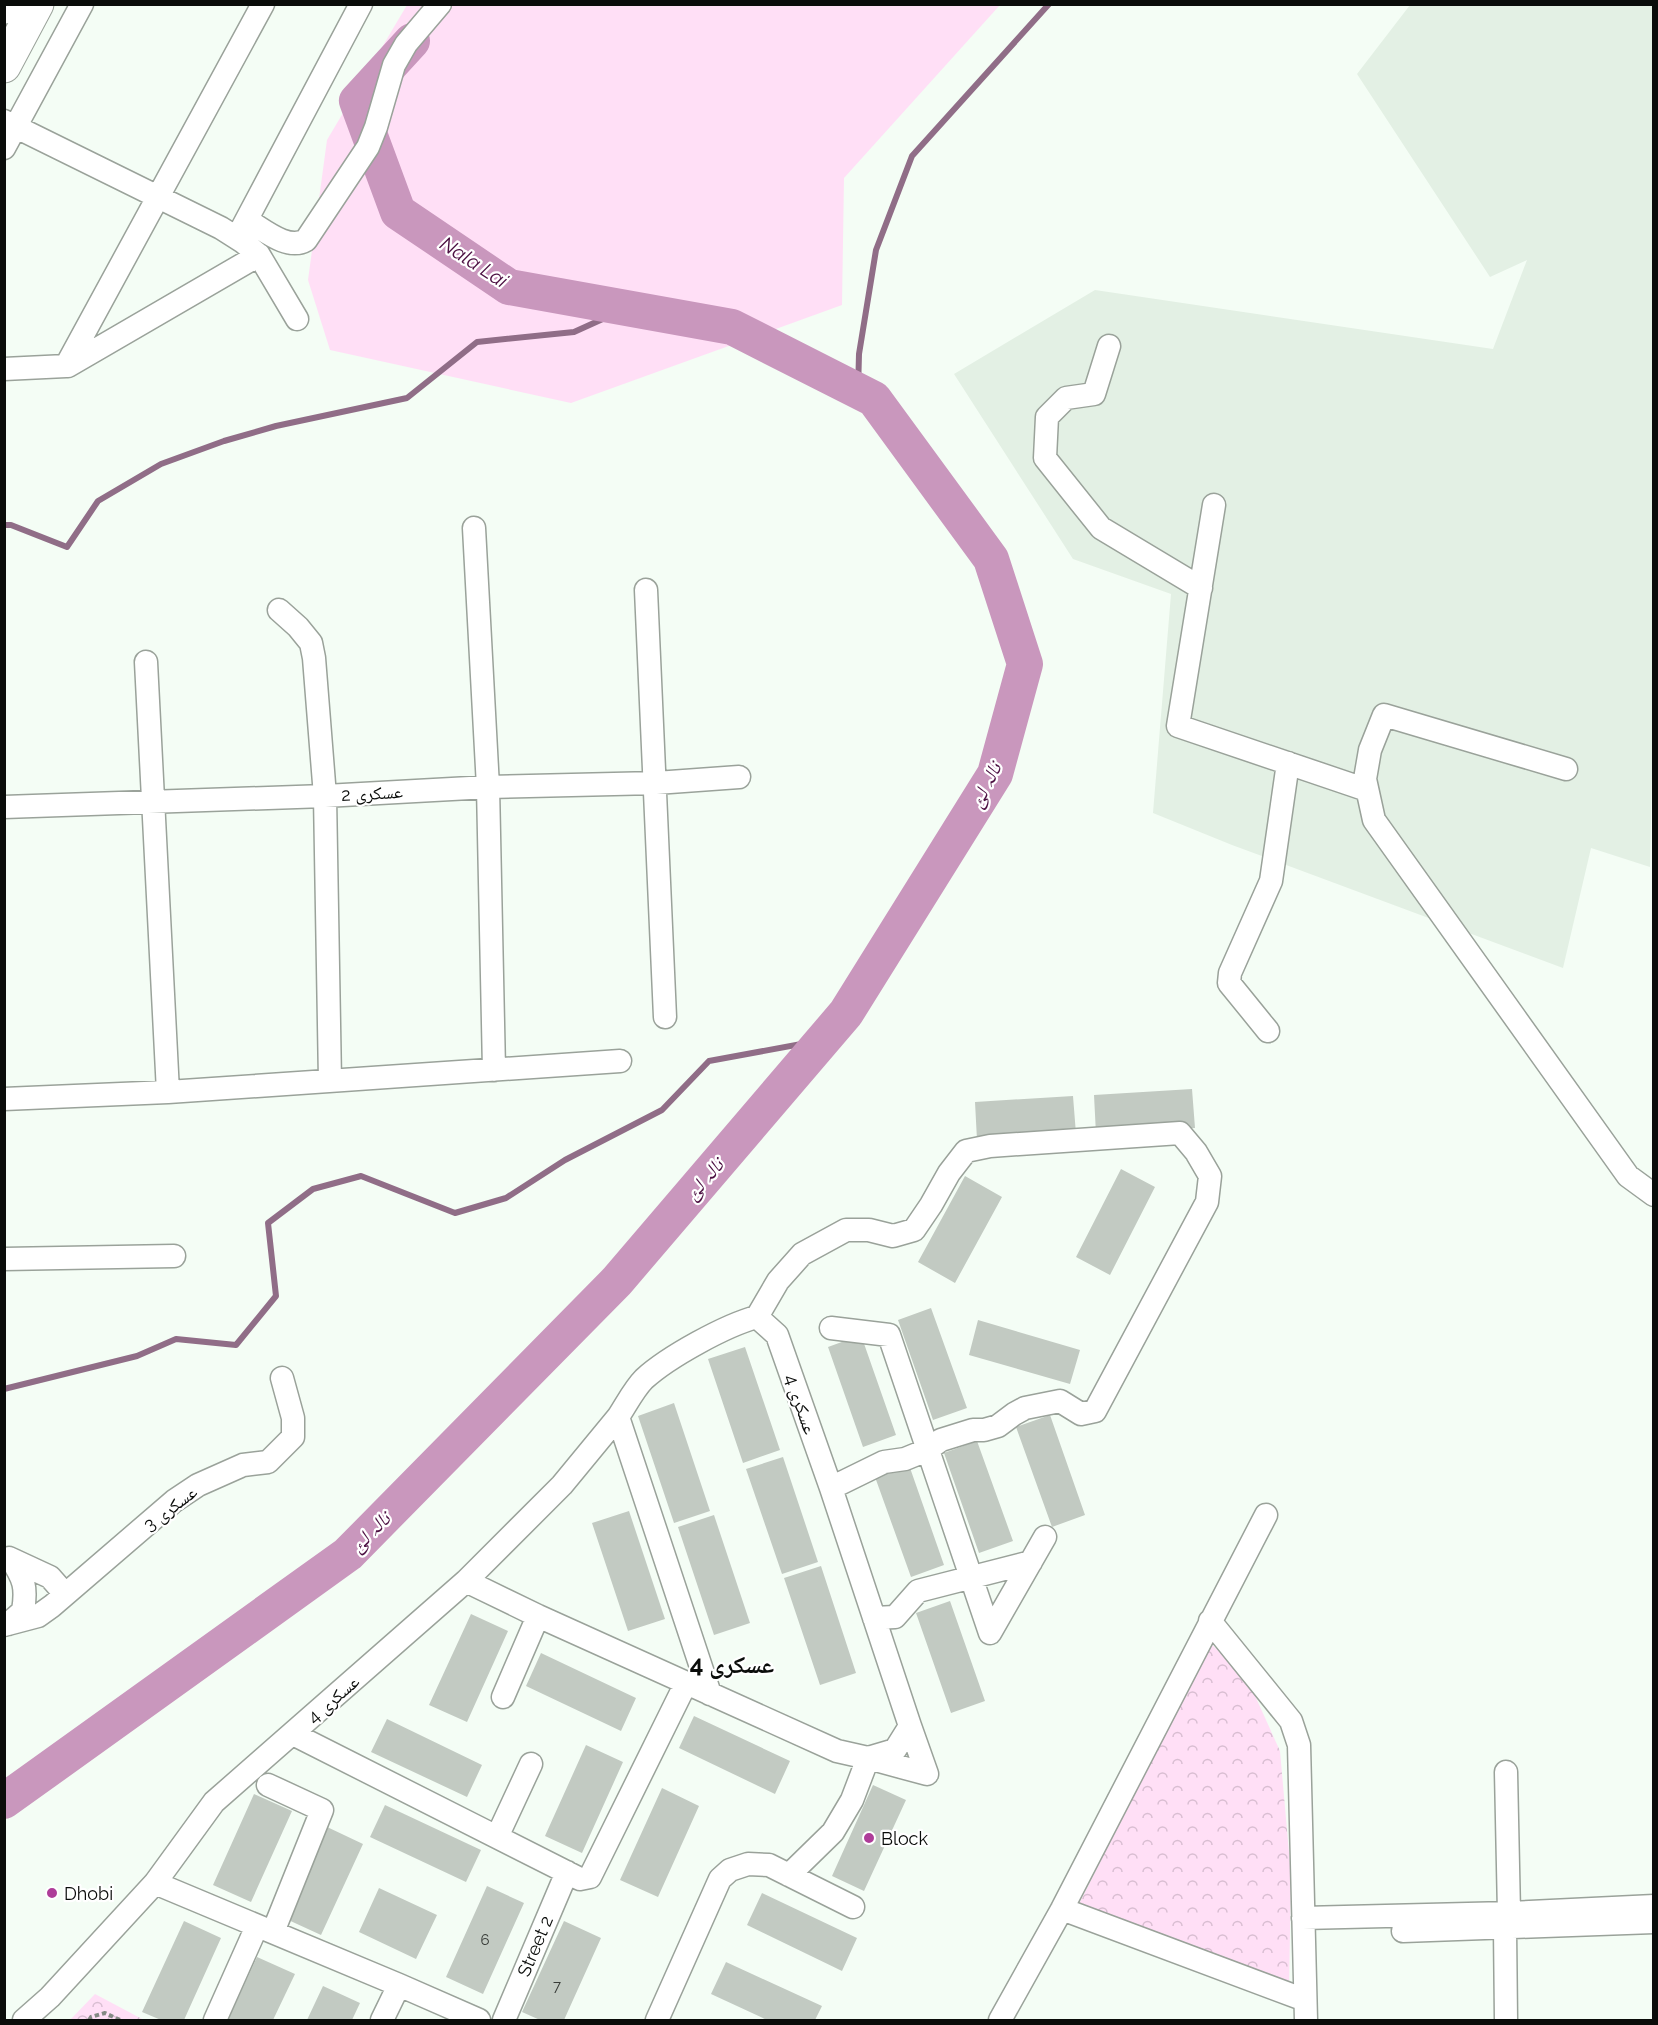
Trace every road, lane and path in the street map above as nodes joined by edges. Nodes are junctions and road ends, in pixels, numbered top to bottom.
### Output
1 (37, 4) edge
2 (82, 4) edge
3 (263, 4) edge
4 (361, 4) edge
5 (434, 6) edge
6 (4, 66) edge
7 (10, 124) edge
8 (4, 148) edge
9 (158, 197) junction
10 (242, 229) junction
11 (259, 255) junction
12 (297, 319) dead end
13 (1108, 346) dead end
14 (66, 366) junction
15 (4, 369) edge
16 (1214, 505) dead end
17 (474, 528) dead end
18 (1201, 588) junction
19 (646, 590) dead end
20 (279, 610) dead end
21 (146, 662) dead end
22 (1288, 763) junction
23 (1566, 769) dead end
24 (739, 777) dead end
25 (656, 783) junction
26 (488, 787) junction
27 (1367, 790) junction
28 (325, 796) junction
29 (153, 803) junction
30 (4, 807) edge
31 (665, 1017) dead end
32 (1268, 1031) dead end
33 (620, 1061) dead end
34 (494, 1070) junction
35 (330, 1081) junction
36 (168, 1092) junction
37 (4, 1099) edge
38 (1653, 1195) edge
39 (174, 1256) dead end
40 (4, 1259) edge
41 (757, 1317) junction
42 (831, 1328) dead end
43 (282, 1378) dead end
44 (618, 1417) junction
45 (927, 1450) junction
46 (831, 1488) junction
47 (1266, 1515) dead end
48 (1045, 1537) dead end
49 (8, 1557) edge
50 (1031, 1562) junction
51 (971, 1577) junction
52 (466, 1581) junction
53 (65, 1594) junction
54 (538, 1616) junction
55 (874, 1618) junction
56 (1210, 1621) junction
57 (6, 1624) edge
58 (686, 1683) junction
59 (710, 1694) junction
60 (502, 1697) dead end
61 (910, 1726) junction
62 (293, 1734) junction
63 (868, 1758) junction
64 (531, 1764) dead end
65 (1506, 1772) dead end
66 (268, 1785) dead end
67 (497, 1837) junction
68 (567, 1872) junction
69 (789, 1875) junction
70 (155, 1883) junction
71 (1653, 1906) edge
72 (853, 1907) dead end
73 (1062, 1909) junction
74 (1507, 1921) junction
75 (1653, 1923) edge
76 (1304, 1926) junction
77 (265, 1929) junction
78 (399, 1985) junction
79 (1306, 2010) edge
80 (24, 2020) edge
81 (89, 2020) edge
82 (120, 2020) edge
83 (215, 2020) edge
84 (382, 2020) edge
85 (479, 2020) edge
86 (504, 2020) edge
87 (657, 2020) edge
88 (1000, 2020) edge
89 (1506, 2020) edge

1 - 6 main road
2 - 7 street
3 - 9 street
4 - 10 street
5 - 10 street
7 - 8 street
7 - 9 street
9 - 10 street
9 - 14 street
10 - 11 street
11 - 12 street
11 - 14 street
13 - 18 street
14 - 15 street
16 - 18 street
17 - 26 street
18 - 22 street
19 - 25 street
20 - 28 street
21 - 29 street
22 - 27 street
22 - 32 street
23 - 27 street
24 - 25 street, عسکری 2
25 - 26 street, عسکری 2
25 - 31 street
26 - 28 street, عسکری 2
26 - 34 street
27 - 38 street
28 - 29 street, عسکری 2
28 - 35 street
29 - 30 street, عسکری 2
29 - 36 street
33 - 34 street
34 - 35 street
35 - 36 street
36 - 37 street
39 - 40 street
41 - 44 street
41 - 45 street
41 - 46 street, عسکری 4
42 - 45 street
43 - 53 street, عسکری 3
44 - 52 street, عسکری 4
44 - 59 street
45 - 46 street
45 - 51 street
46 - 55 street, عسکری 4
47 - 56 street
48 - 50 street
49 - 53 street
49 - 57 street
50 - 51 street
50 - 51 street
51 - 55 street
52 - 54 street
52 - 62 street, عسکری 4
53 - 57 street, عسکری 3
54 - 58 street
54 - 60 street
55 - 61 street, عسکری 4
56 - 73 street
56 - 76 street
58 - 59 street
58 - 68 street
59 - 63 street
61 - 63 street
61 - 63 street, عسکری 4
62 - 67 street
62 - 70 street, عسکری 4
63 - 69 street
64 - 67 street
65 - 74 street
66 - 77 street
67 - 68 street
68 - 86 street, Street 2
69 - 72 street
69 - 87 street
70 - 77 street
70 - 80 street, عسکری 4
71 - 74 street
73 - 79 street
73 - 88 street
74 - 75 street
74 - 76 street
74 - 89 street
76 - 79 street
77 - 78 street
77 - 83 street
78 - 84 street
78 - 85 street
81 - 82 path

